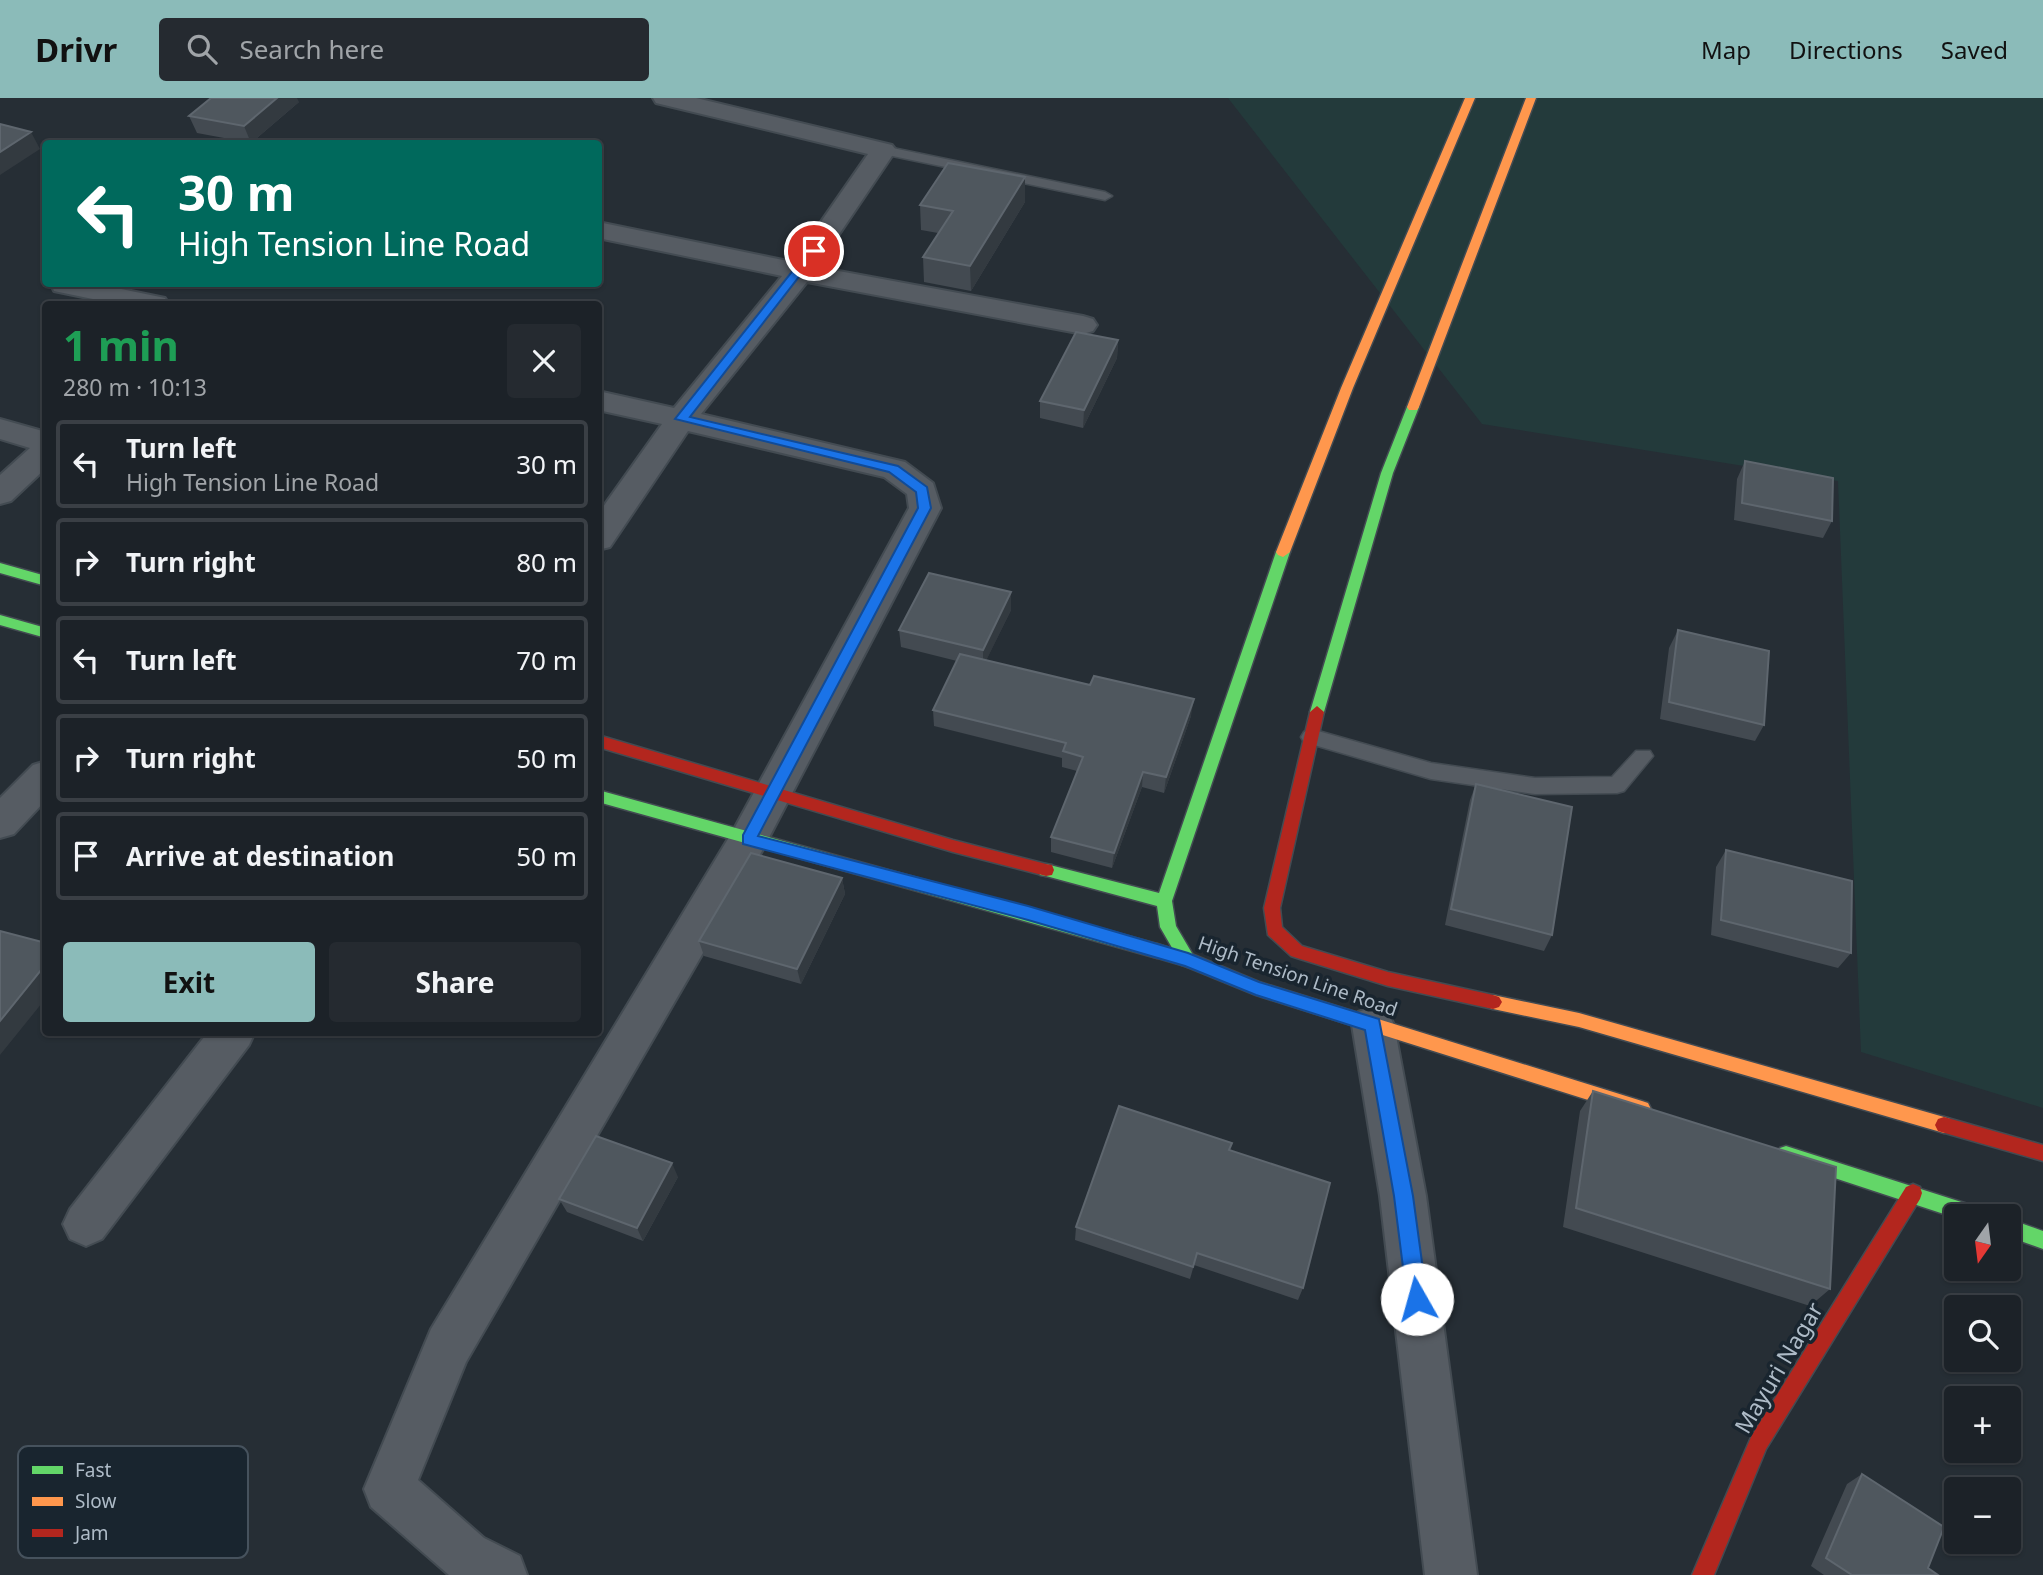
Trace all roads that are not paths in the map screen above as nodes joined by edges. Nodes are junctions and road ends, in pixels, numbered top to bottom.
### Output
1 (664, 98) edge
2 (1470, 98) edge
3 (1531, 98) edge
4 (883, 150) junction
5 (1105, 196) dead end
6 (602, 231) edge
7 (800, 272) junction
8 (74, 287) edge
9 (141, 301) edge
10 (1083, 325) dead end
11 (602, 402) edge
12 (681, 419) junction
13 (0, 429) edge
14 (42, 441) edge
15 (42, 454) edge
16 (0, 493) edge
17 (602, 533) edge
18 (0, 568) edge
19 (42, 579) edge
20 (0, 620) edge
21 (42, 632) edge
22 (1311, 737) junction
23 (602, 742) edge
24 (1643, 756) dead end
25 (42, 779) edge
26 (774, 795) junction
27 (602, 797) edge
28 (0, 823) edge
29 (748, 840) junction
30 (1164, 901) junction
31 (1188, 960) junction
32 (1373, 1025) junction
33 (231, 1036) edge
34 (1662, 1115) edge
35 (1768, 1148) edge
36 (2043, 1153) edge
37 (1913, 1193) junction
38 (1944, 1204) edge
39 (86, 1224) dead end
40 (2021, 1232) edge
41 (2043, 1240) edge
42 (501, 1575) edge
43 (1451, 1575) edge
44 (1703, 1575) edge

1 - 4 street
2 - 30 main road
3 - 22 main road
4 - 5 lane
4 - 7 street
6 - 7 street
7 - 10 street
7 - 12 street
8 - 9 street
11 - 12 street
12 - 17 street
12 - 26 street
13 - 14 street
15 - 16 street
18 - 19 main road
20 - 21 main road
22 - 24 lane
22 - 36 main road
23 - 26 main road
25 - 28 street
26 - 29 street
26 - 30 main road
27 - 29 main road, High Tension Line Road
29 - 31 main road, High Tension Line Road
29 - 42 street
30 - 31 main road
31 - 32 main road, High Tension Line Road
32 - 34 main road, High Tension Line Road
32 - 43 street
33 - 39 street
35 - 37 main road
37 - 38 main road
37 - 44 main road, Mayuri Nagar
40 - 41 main road

